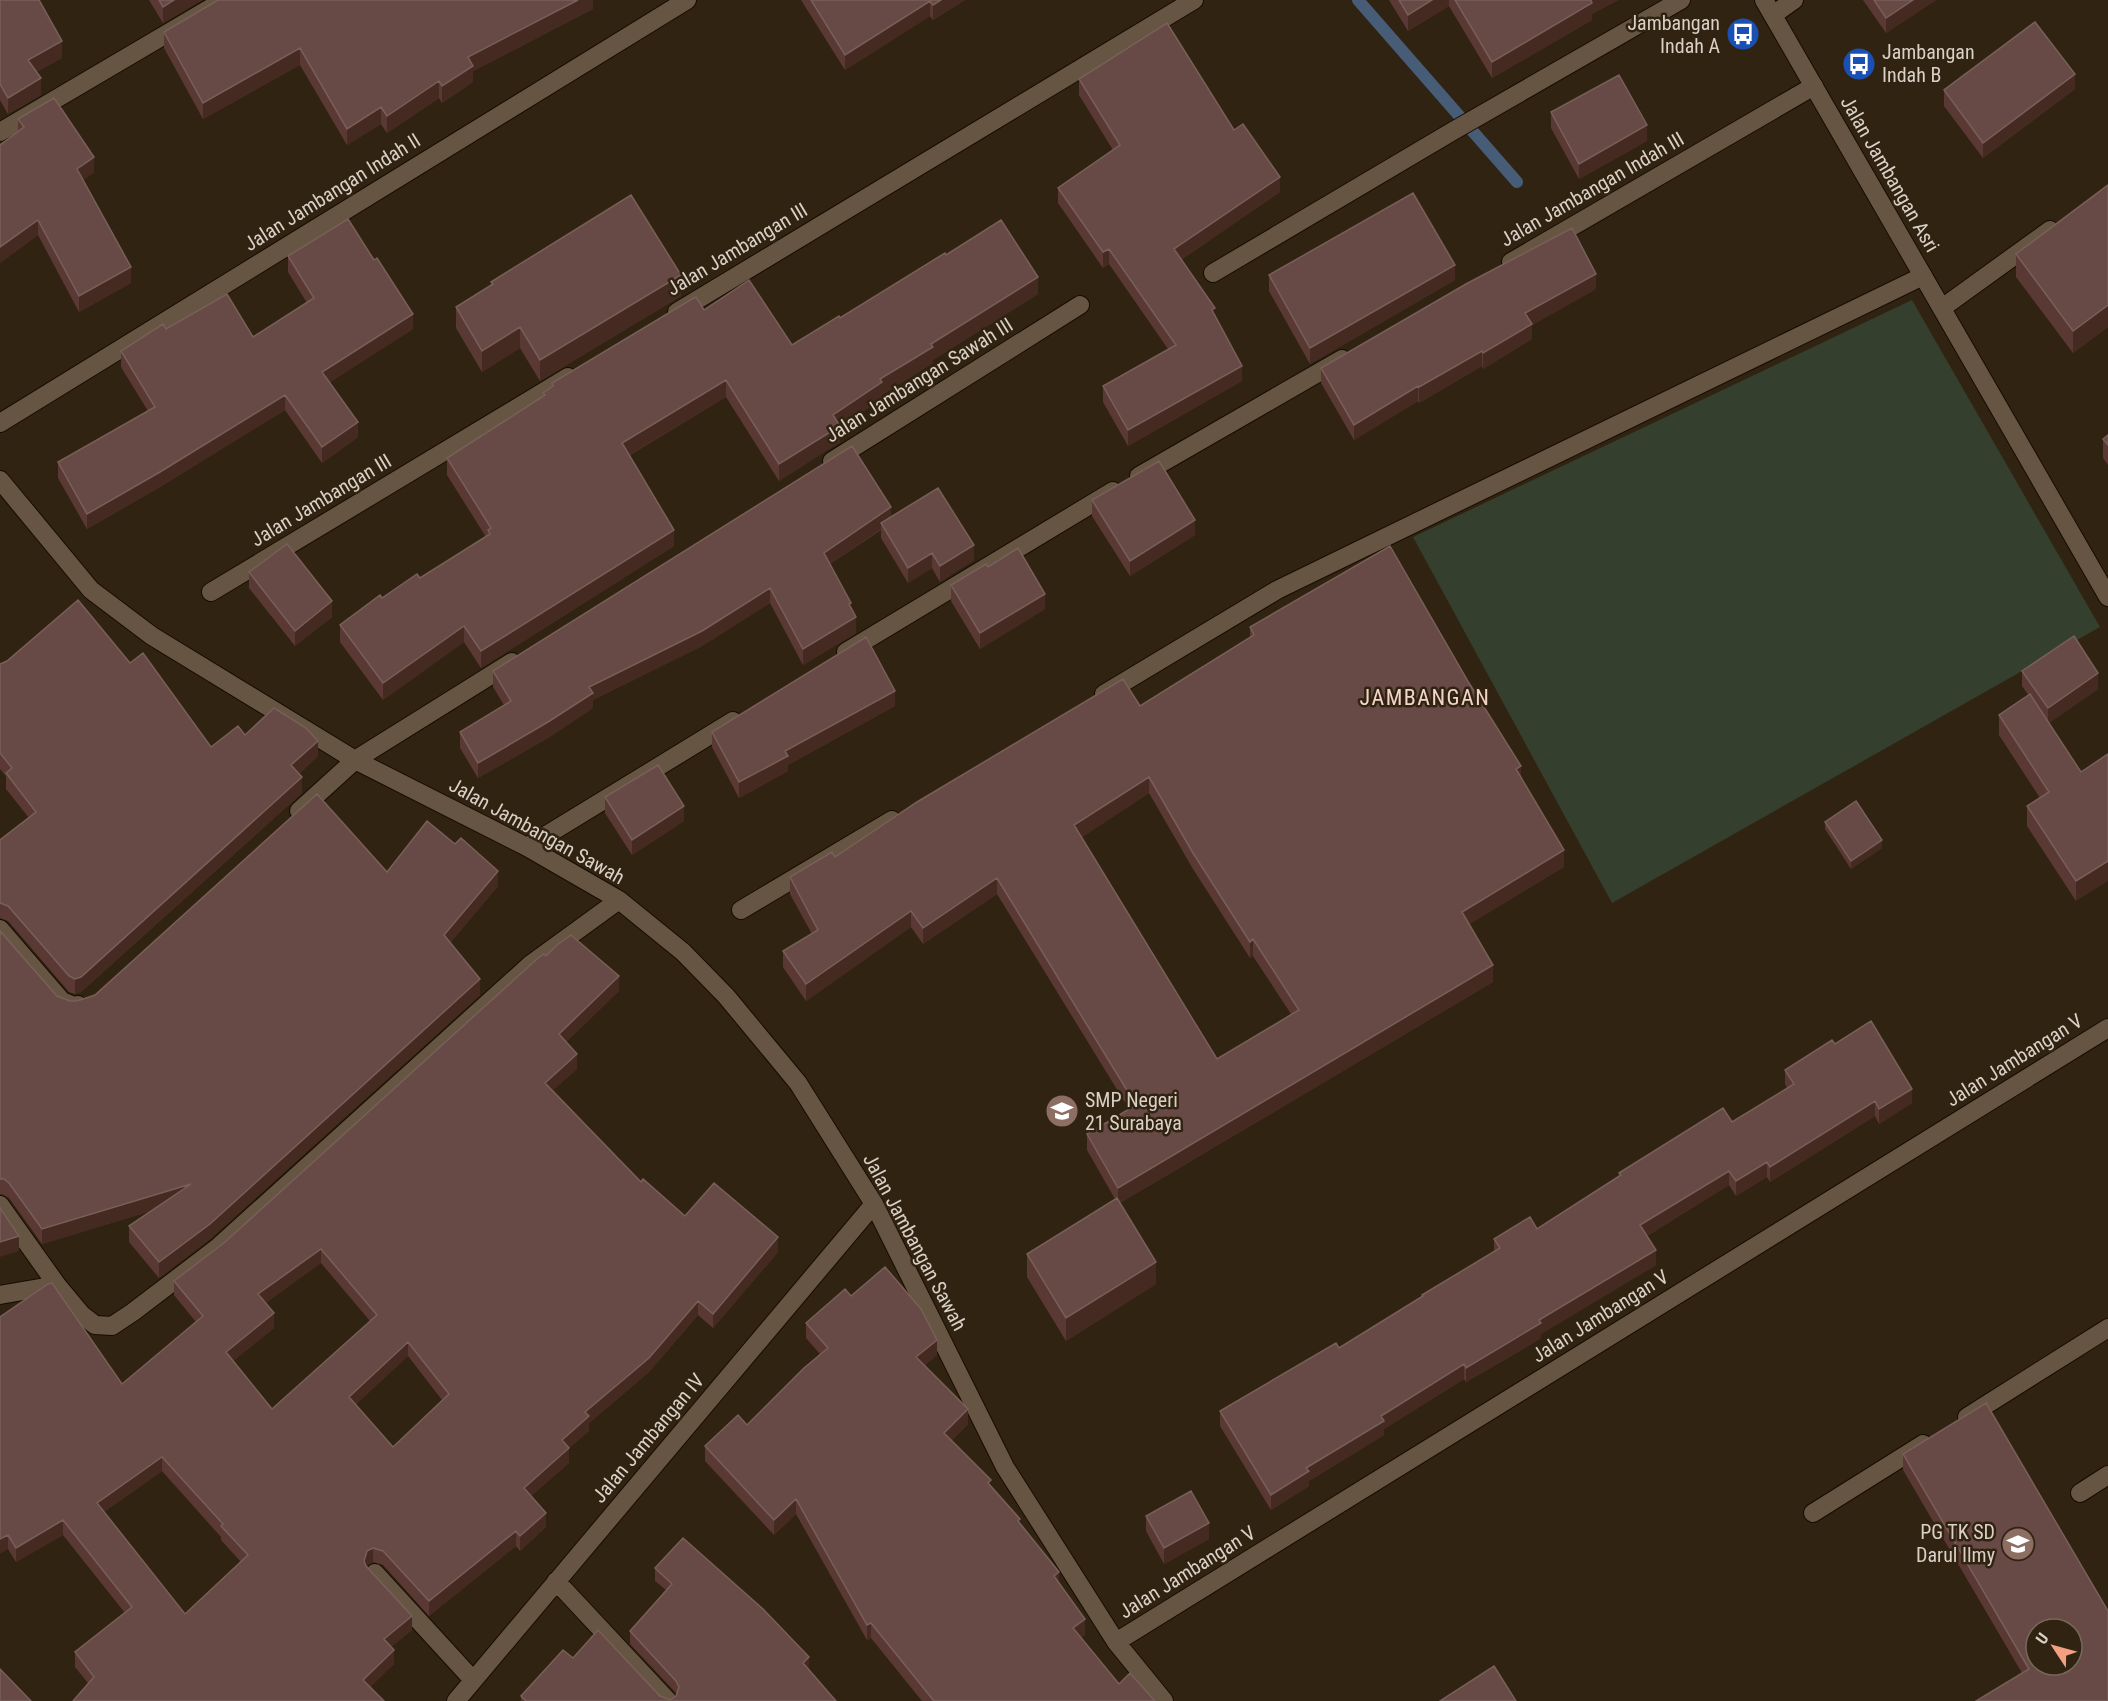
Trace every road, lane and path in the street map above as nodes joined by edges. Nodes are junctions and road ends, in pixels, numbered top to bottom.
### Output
1 (224, 0) edge
2 (687, 0) edge
3 (1194, 0) edge
4 (1681, 0) edge
5 (1794, 0) edge
6 (1769, 8) edge
7 (1814, 86) junction
8 (0, 132) edge
9 (2061, 221) edge
10 (1213, 273) dead end
11 (1491, 273) edge
12 (1923, 276) junction
13 (1080, 305) dead end
14 (1942, 308) junction
15 (662, 321) edge
16 (1358, 350) edge
17 (580, 370) edge
18 (0, 423) edge
19 (817, 470) edge
20 (0, 480) edge
21 (211, 592) dead end
22 (2108, 597) edge
23 (524, 655) edge
24 (829, 662) edge
25 (1085, 705) edge
26 (748, 711) edge
27 (355, 760) junction
28 (903, 813) edge
29 (285, 823) edge
30 (527, 847) junction
31 (619, 900) junction
32 (741, 910) dead end
33 (0, 929) edge
34 (96, 994) edge
35 (2108, 1029) edge
36 (874, 1204) junction
37 (0, 1205) edge
38 (57, 1285) junction
39 (0, 1295) edge
40 (2108, 1328) edge
41 (2108, 1475) edge
42 (2080, 1493) dead end
43 (1813, 1513) dead end
44 (375, 1573) edge
45 (556, 1581) junction
46 (1116, 1642) junction
47 (473, 1680) junction
48 (456, 1701) edge
49 (668, 1701) edge
50 (1164, 1701) edge

1 - 8 street
2 - 18 street, Jalan Jambangan Indah II
3 - 15 street, Jalan Jambangan III
4 - 10 street
5 - 6 street
6 - 7 street, Jalan Jambangan Asri
7 - 11 street, Jalan Jambangan Indah III
7 - 12 street, Jalan Jambangan Asri
9 - 14 street
12 - 14 street, Jalan Jambangan Asri
12 - 25 street
13 - 19 street, Jalan Jambangan Sawah III
14 - 22 street, Jalan Jambangan Asri
16 - 24 street
17 - 21 street, Jalan Jambangan III
20 - 27 street, Jalan Jambangan Sawah
23 - 27 street
26 - 30 street
27 - 29 street
27 - 30 street, Jalan Jambangan Sawah
28 - 32 street
30 - 31 street, Jalan Jambangan Sawah
31 - 36 street, Jalan Jambangan Sawah
31 - 38 street
33 - 34 street
35 - 46 street, Jalan Jambangan V
36 - 45 street, Jalan Jambangan IV
36 - 46 street, Jalan Jambangan Sawah
37 - 38 street
38 - 39 street
40 - 43 street
41 - 42 street
44 - 47 street
45 - 47 street, Jalan Jambangan IV
45 - 49 street
46 - 50 street, Jalan Jambangan Sawah
47 - 48 street, Jalan Jambangan IV

